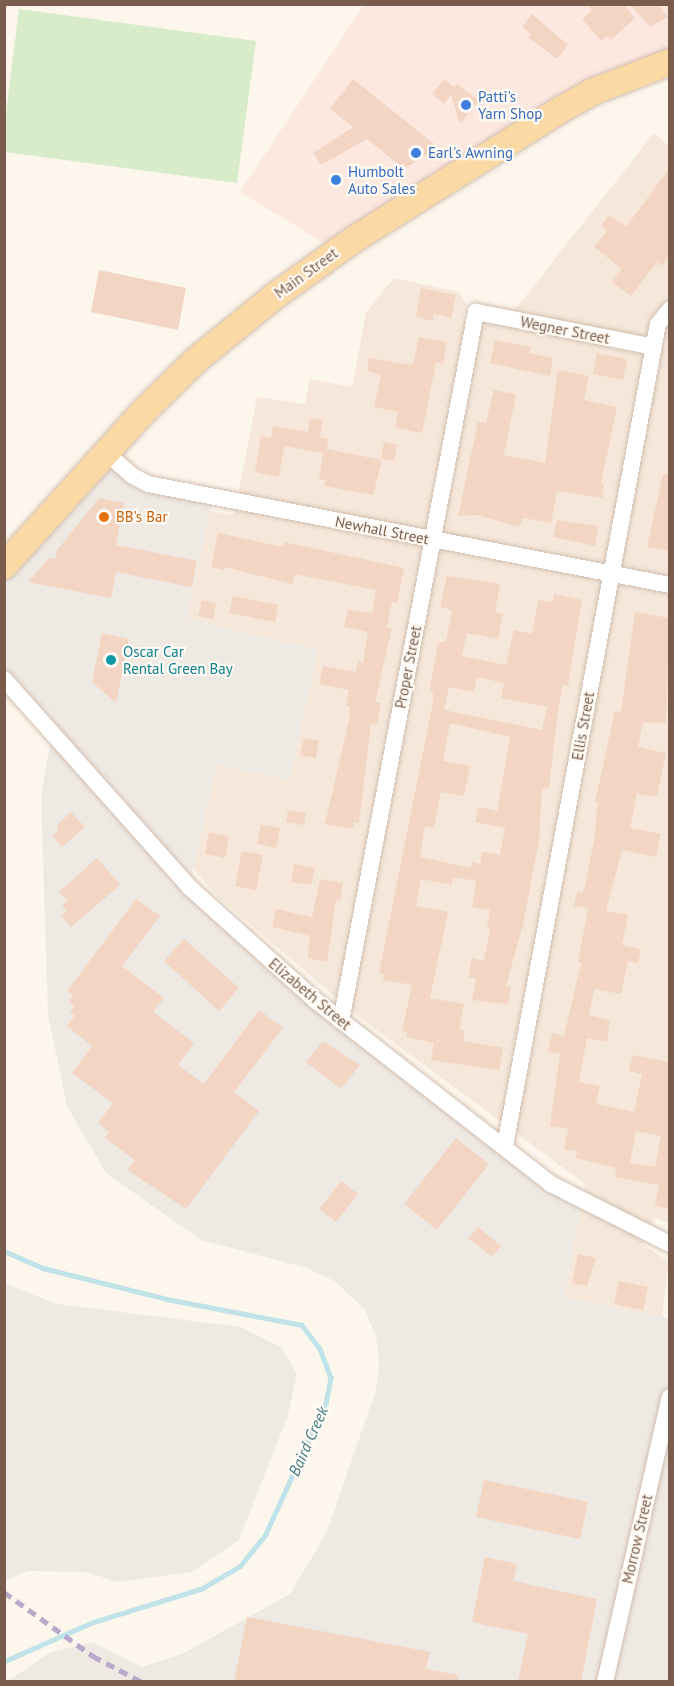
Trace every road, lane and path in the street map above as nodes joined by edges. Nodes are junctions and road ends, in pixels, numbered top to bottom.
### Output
1 (669, 62) edge
2 (669, 309) edge
3 (476, 312) joint
4 (654, 347) junction
5 (104, 451) junction
6 (432, 540) junction
7 (4, 566) edge
8 (611, 574) junction
9 (669, 585) edge
10 (4, 679) edge
11 (341, 1021) junction
12 (505, 1146) junction
13 (669, 1244) edge
14 (669, 1397) edge
15 (605, 1682) edge

1 - 5 main road, Main Street
2 - 4 street, Ellis Street
3 - 4 street, Wegner Street
3 - 6 street, Proper Street
4 - 8 street, Ellis Street
5 - 6 street, Newhall Street
5 - 7 main road, Main Street
6 - 8 street, Newhall Street
6 - 11 street, Proper Street
8 - 9 street, Newhall Street
8 - 12 street, Ellis Street
10 - 11 street, Elizabeth Street
11 - 12 street, Elizabeth Street
12 - 13 street, Elizabeth Street
14 - 15 street, Morrow Street

